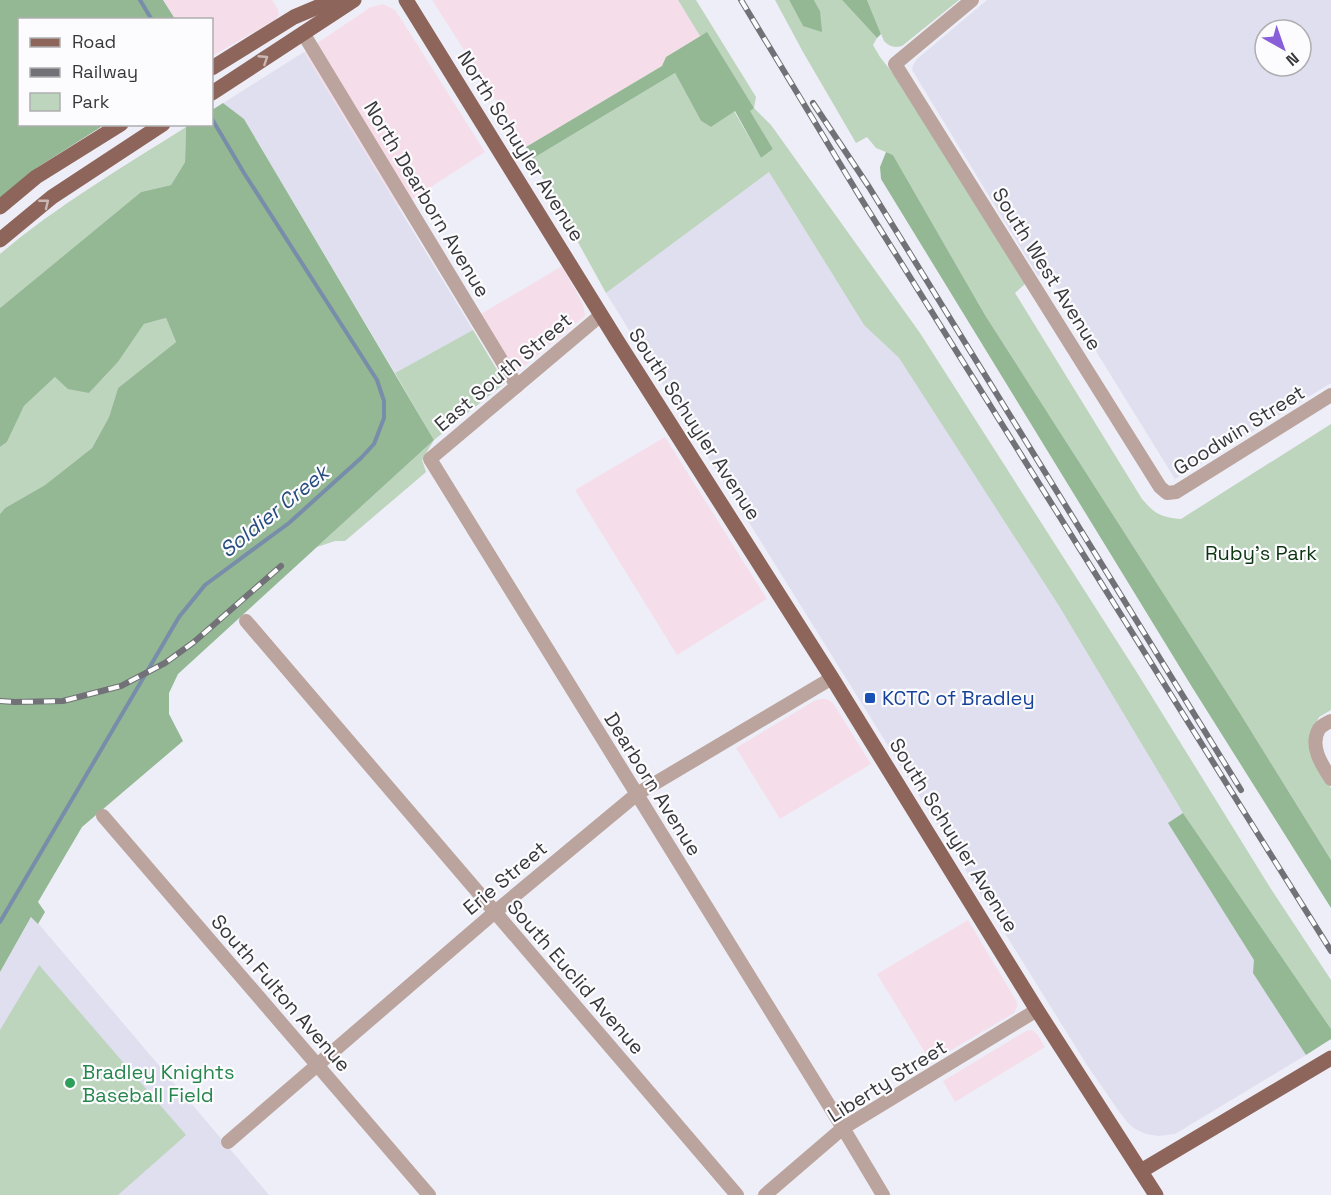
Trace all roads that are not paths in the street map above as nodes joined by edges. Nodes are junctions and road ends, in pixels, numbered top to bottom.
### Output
1 (334, 0) edge
2 (354, 0) edge
3 (406, 0) edge
4 (972, 0) edge
5 (303, 33) junction
6 (213, 67) edge
7 (213, 92) edge
8 (118, 126) edge
9 (160, 126) edge
10 (0, 207) edge
11 (0, 240) edge
12 (601, 315) junction
13 (517, 386) junction
14 (1331, 395) edge
15 (430, 459) joint
16 (1167, 493) joint
17 (246, 621) dead end
18 (832, 678) junction
19 (1325, 724) edge
20 (1331, 779) edge
21 (637, 794) junction
22 (103, 816) dead end
23 (495, 912) junction
24 (1037, 1010) junction
25 (1331, 1058) edge
26 (317, 1065) junction
27 (843, 1128) junction
28 (228, 1142) dead end
29 (1142, 1171) junction
30 (429, 1195) edge
31 (737, 1195) edge
32 (765, 1195) edge
33 (883, 1195) edge
34 (1156, 1195) edge

1 - 6 main road
2 - 5 main road
3 - 12 main road, North Schuyler Avenue
4 - 16 street, South West Avenue
7 -> 5 main road
5 - 13 street, North Dearborn Avenue
8 - 10 main road
11 -> 9 main road
12 - 13 street, East South Street
12 - 18 main road, South Schuyler Avenue
13 - 15 street, East South Street
14 - 16 street, Goodwin Street
15 - 21 street, Dearborn Avenue
17 - 23 street, South Euclid Avenue
18 - 21 street, Erie Street
18 - 24 main road, South Schuyler Avenue
19 - 20 street
21 - 23 street, Erie Street
21 - 27 street, Dearborn Avenue
22 - 26 street, South Fulton Avenue
23 - 26 street, Erie Street
23 - 31 street, South Euclid Avenue
24 - 27 street, Liberty Street
24 - 29 main road, South Schuyler Avenue
25 - 29 main road
26 - 28 street, Erie Street
26 - 30 street, South Fulton Avenue
27 - 32 street, Liberty Street
27 - 33 street, Dearborn Avenue
29 - 34 main road, South Schuyler Avenue

